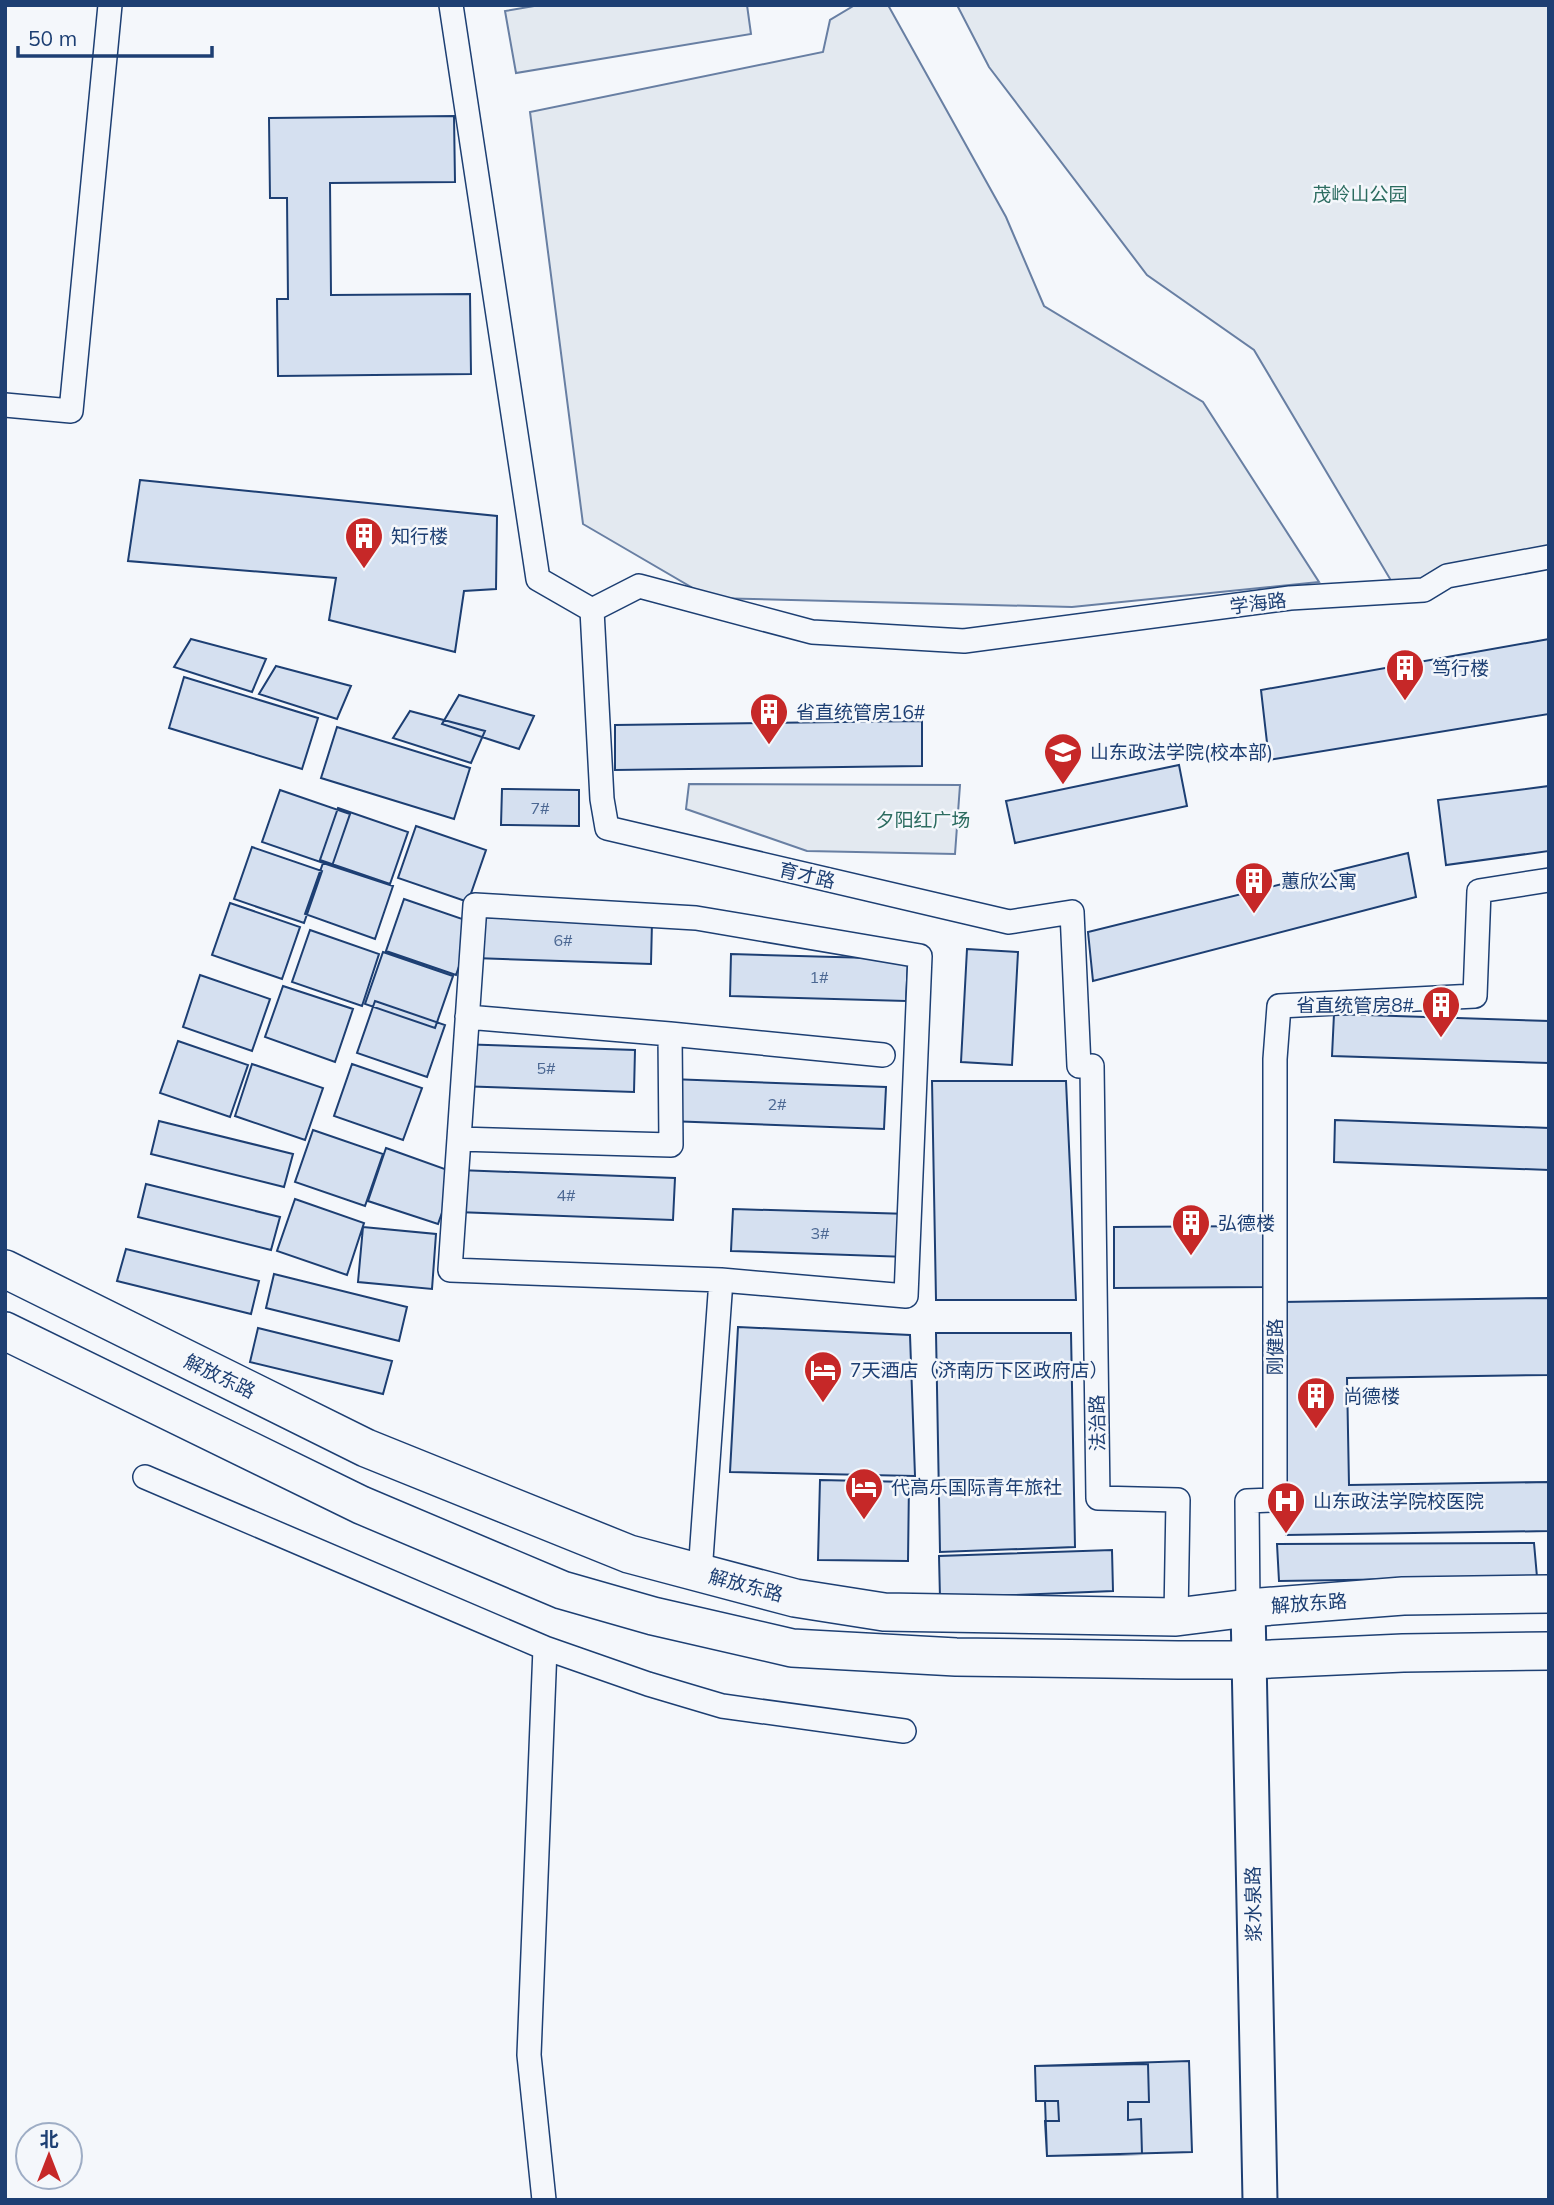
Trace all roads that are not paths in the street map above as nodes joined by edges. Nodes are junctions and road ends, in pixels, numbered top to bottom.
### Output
1 (110, 5) edge
2 (452, 5) edge
3 (5, 405) edge
4 (1549, 556) edge
5 (592, 610) junction
6 (1549, 880) edge
7 (467, 1017) junction
8 (670, 1034) junction
9 (883, 1055) dead end
10 (1085, 1066) joint
11 (459, 1139) junction
12 (5, 1269) edge
13 (721, 1280) junction
14 (5, 1332) edge
15 (145, 1476) dead end
16 (701, 1573) junction
17 (1549, 1594) edge
18 (1248, 1608) junction
19 (1176, 1617) junction
20 (545, 1648) junction
21 (1549, 1651) edge
22 (1248, 1660) junction
23 (904, 1731) dead end
24 (544, 2200) edge
25 (1260, 2200) edge

1 - 3 street
2 - 5 street
4 - 5 street, 学海路
5 - 10 street, 育才路
6 - 18 street, 刚健路
7 - 8 street
7 - 11 street
7 - 13 street
8 - 9 street
8 - 11 street
10 - 19 street, 法治路
11 - 13 street
12 - 16 main road, 解放东路
13 - 16 street
14 - 22 main road
15 - 20 street
16 - 19 main road, 解放东路
17 - 18 main road, 解放东路
18 - 19 main road, 解放东路
18 - 22 main road, 浆水泉路
20 - 23 street
20 - 24 street
21 - 22 main road
22 - 25 main road, 浆水泉路

